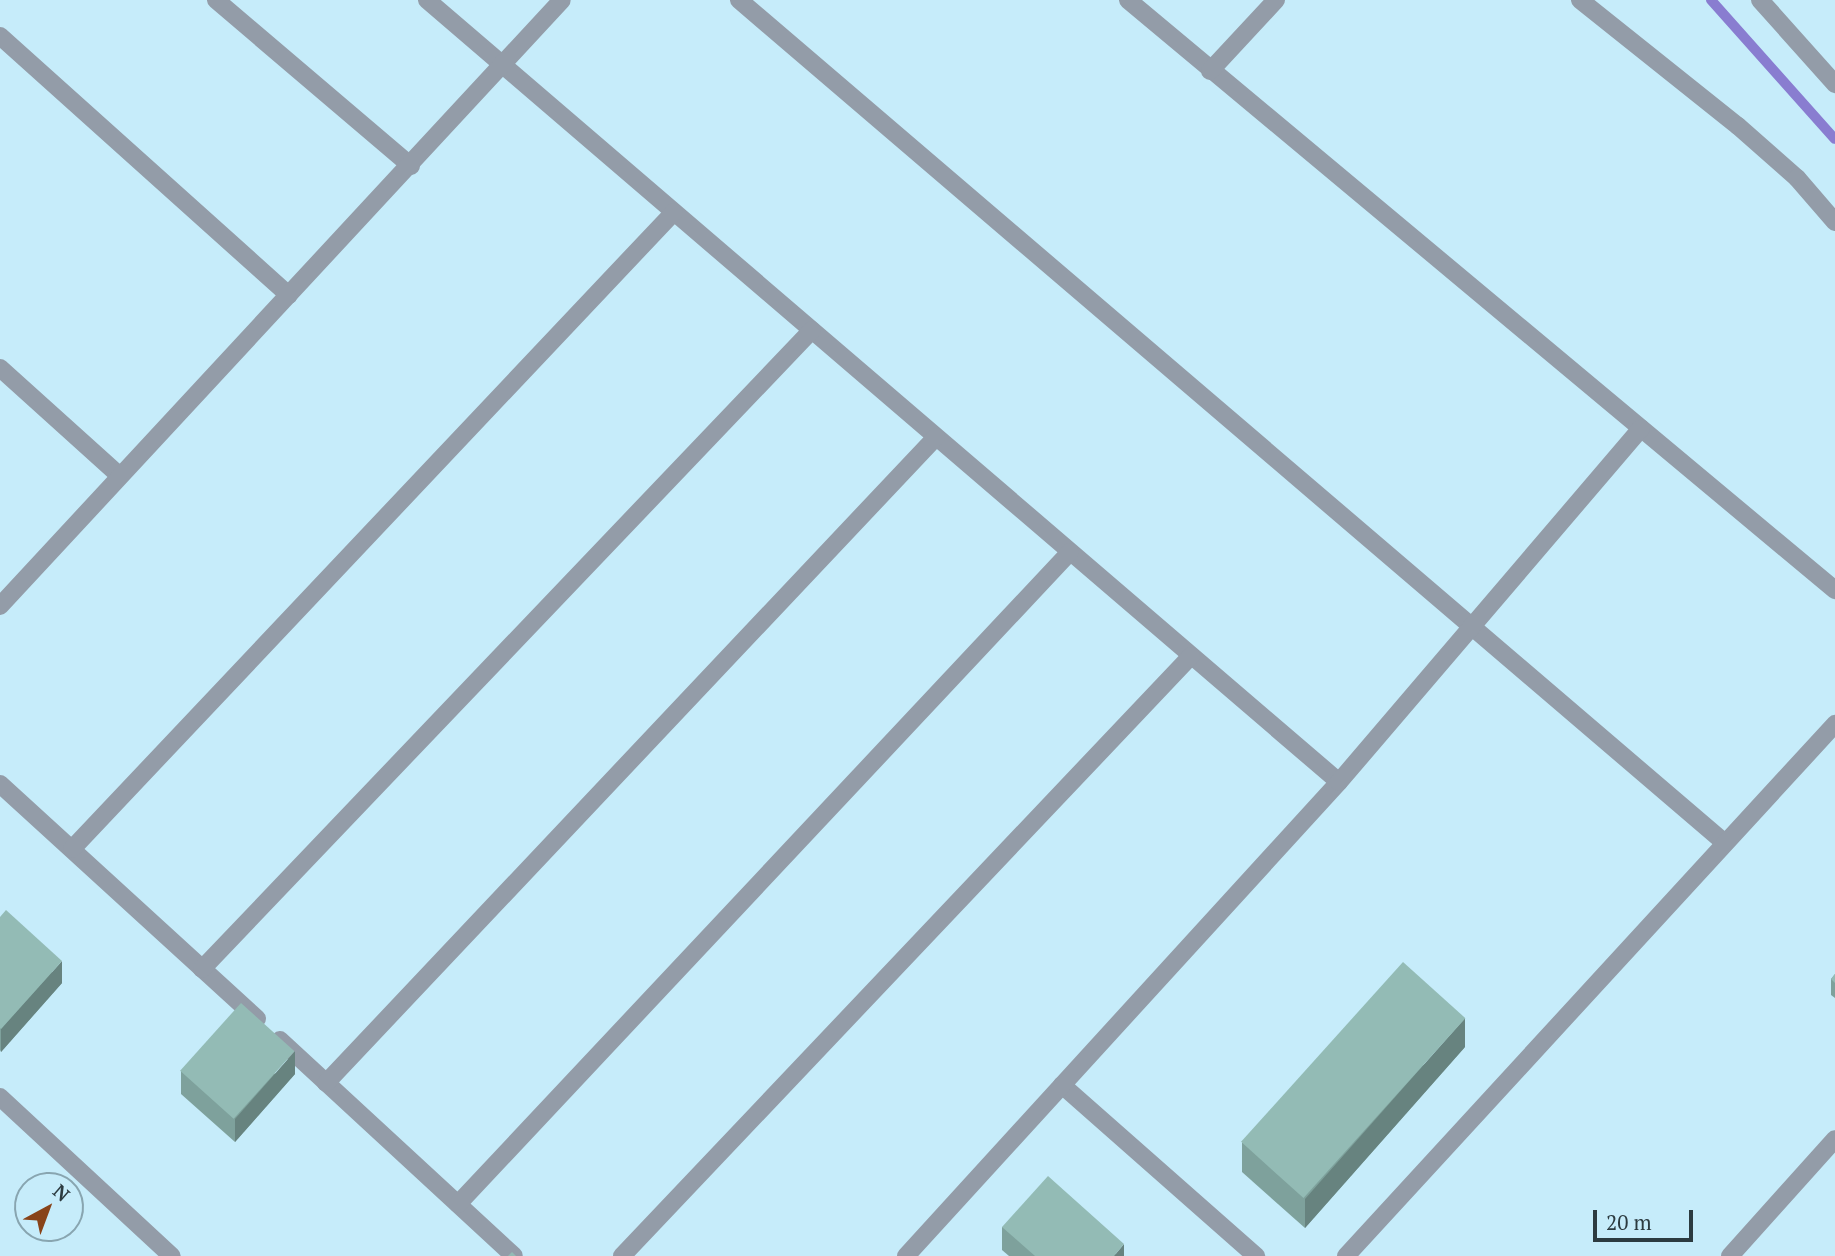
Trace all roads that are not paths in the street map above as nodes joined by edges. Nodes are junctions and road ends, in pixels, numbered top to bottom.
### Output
1 (216, 0) edge
2 (427, 0) edge
3 (562, 0) edge
4 (739, 0) edge
5 (1128, 0) edge
6 (1276, 0) edge
7 (1580, 0) edge
8 (1760, 0) edge
9 (0, 36) edge
10 (503, 66) junction
11 (1210, 71) junction
12 (1835, 84) edge
13 (411, 166) junction
14 (674, 212) junction
15 (1835, 222) edge
16 (289, 296) junction
17 (812, 330) junction
18 (0, 368) edge
19 (1642, 428) junction
20 (936, 437) junction
21 (120, 476) junction
22 (1070, 552) junction
23 (1835, 590) edge
24 (3, 597) edge
25 (1469, 626) junction
26 (1191, 656) junction
27 (1835, 724) edge
28 (1339, 782) junction
29 (0, 784) edge
30 (1725, 843) junction
31 (72, 849) junction
32 (202, 969) junction
33 (327, 1083) junction
34 (1062, 1085) junction
35 (0, 1097) edge
36 (1835, 1139) edge
37 (458, 1204) junction
38 (172, 1256) edge
39 (514, 1256) edge
40 (622, 1256) edge
41 (906, 1256) edge
42 (1256, 1256) edge
43 (1346, 1256) edge
44 (1730, 1256) edge

1 - 13 street
2 - 10 street
3 - 10 street
4 - 25 street
5 - 11 street
6 - 11 street
7 - 15 street
8 - 12 street
9 - 16 street
10 - 13 street
10 - 14 street
11 - 19 street
13 - 16 street
14 - 17 street
14 - 31 street
16 - 21 street
17 - 20 street
17 - 32 street
18 - 21 street
19 - 23 street
19 - 25 street
20 - 22 street
20 - 33 street
21 - 24 street
22 - 26 street
22 - 37 street
25 - 28 street
25 - 30 street
26 - 28 street
26 - 40 street
27 - 30 street
28 - 34 street
29 - 31 street
30 - 43 street
31 - 32 street
32 - 33 street
33 - 37 street
34 - 41 street
34 - 42 street
35 - 38 street
36 - 44 street
37 - 39 street

